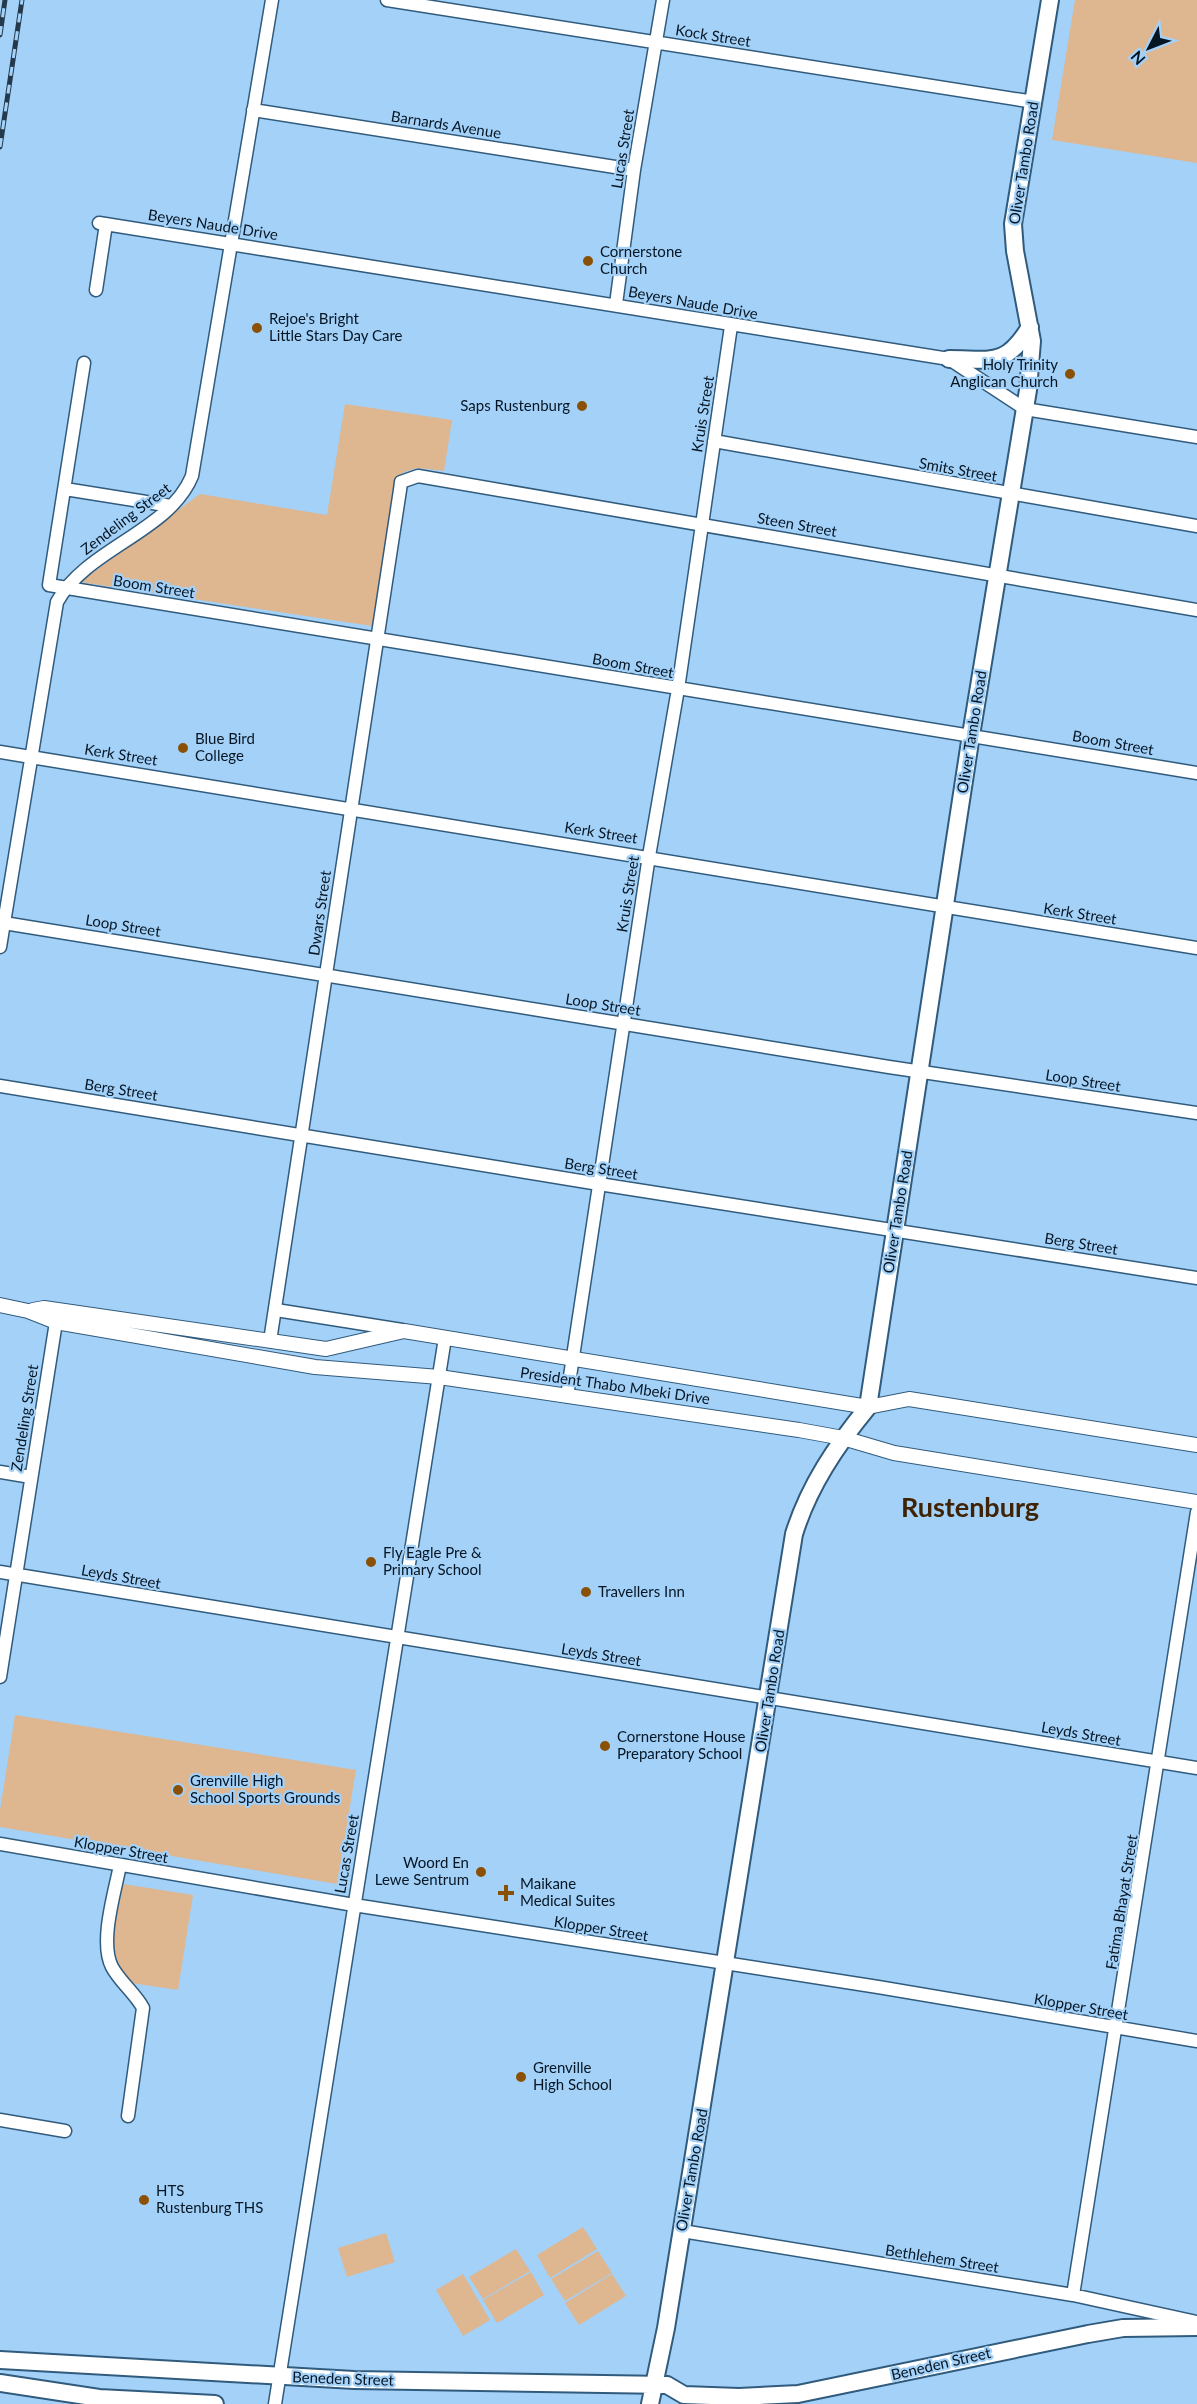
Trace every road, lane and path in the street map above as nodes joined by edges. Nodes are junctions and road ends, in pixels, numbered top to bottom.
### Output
1 (272, 0) edge
2 (387, 0) edge
3 (663, 0) edge
4 (1050, 0) edge
5 (656, 42) junction
6 (1034, 102) junction
7 (253, 110) junction
8 (634, 170) junction
9 (233, 243) junction
10 (96, 290) dead end
11 (616, 304) junction
12 (731, 326) junction
13 (1030, 327) junction
14 (949, 359) junction
15 (84, 363) dead end
16 (1025, 409) junction
17 (1197, 437) edge
18 (714, 441) junction
19 (65, 489) junction
20 (400, 490) joint
21 (1009, 494) junction
22 (171, 506) junction
23 (702, 525) junction
24 (1197, 525) edge
25 (996, 574) junction
26 (65, 588) junction
27 (1197, 610) edge
28 (377, 638) junction
29 (678, 689) junction
30 (971, 735) junction
31 (0, 752) edge
32 (30, 756) junction
33 (1197, 773) edge
34 (351, 807) junction
35 (649, 856) junction
36 (947, 907) junction
37 (4, 923) junction
38 (0, 947) edge
39 (1197, 948) edge
40 (327, 974) junction
41 (623, 1024) junction
42 (919, 1071) junction
43 (0, 1086) edge
44 (1197, 1113) edge
45 (303, 1133) junction
46 (599, 1184) junction
47 (895, 1229) junction
48 (1197, 1278) edge
49 (0, 1305) edge
50 (276, 1310) junction
51 (28, 1311) junction
52 (68, 1312) junction
53 (56, 1322) junction
54 (404, 1331) junction
55 (445, 1338) junction
56 (270, 1341) junction
57 (573, 1360) junction
58 (439, 1377) junction
59 (567, 1396) junction
60 (868, 1407) junction
61 (840, 1438) junction
62 (1197, 1445) edge
63 (0, 1472) edge
64 (31, 1477) junction
65 (1197, 1502) edge
66 (1197, 1512) edge
67 (0, 1572) edge
68 (17, 1575) junction
69 (398, 1639) junction
70 (0, 1677) edge
71 (769, 1697) junction
72 (1158, 1762) junction
73 (1197, 1768) edge
74 (0, 1844) edge
75 (120, 1865) junction
76 (354, 1905) junction
77 (726, 1965) junction
78 (1117, 2028) junction
79 (1197, 2041) edge
80 (128, 2116) dead end
81 (0, 2120) edge
82 (65, 2131) dead end
83 (682, 2231) junction
84 (1073, 2295) junction
85 (1197, 2322) edge
86 (1197, 2327) edge
87 (0, 2360) edge
88 (279, 2376) junction
89 (0, 2383) edge
90 (652, 2386) junction
91 (678, 2399) edge
92 (215, 2404) edge
93 (275, 2404) edge
94 (650, 2404) edge

1 - 7 street, Zendeling Street
2 - 5 street, Kock Street
3 - 5 street, Lucas Street
4 - 6 main road, Oliver Tambo Road
5 - 6 street, Kock Street
5 - 8 street, Lucas Street
6 - 13 main road, Oliver Tambo Road
7 - 8 street, Barnards Avenue
7 - 9 street, Zendeling Street
8 - 11 street, Lucas Street
9 - 10 street, Beyers Naude Drive
9 - 11 street, Beyers Naude Drive
9 - 22 street, Zendeling Street
11 - 12 street, Beyers Naude Drive
12 - 14 street, Beyers Naude Drive
12 - 18 street, Kruis Street
13 - 14 main road
13 - 16 main road, Oliver Tambo Road
14 - 16 street, Beyers Naude Drive
15 - 19 street
16 - 17 street, Beyers Naude Drive
16 - 21 main road, Oliver Tambo Road
18 - 21 street, Smits Street
18 - 23 street, Kruis Street
19 - 22 street
19 - 26 street
20 - 23 street, Steen Street
20 - 28 street, Dwars Street
21 - 24 street, Smits Street
21 - 25 main road, Oliver Tambo Road
22 - 26 street, Zendeling Street
23 - 25 street, Steen Street
23 - 29 street, Kruis Street
25 - 27 street, Steen Street
25 - 30 main road, Oliver Tambo Road
26 - 28 street, Boom Street
26 - 32 street, Zendeling Street
28 - 29 street, Boom Street
28 - 34 street, Dwars Street
29 - 30 street, Boom Street
29 - 35 street, Kruis Street
30 - 33 street, Boom Street
30 - 36 main road, Oliver Tambo Road
31 - 32 street, Kerk Street
32 - 34 street, Kerk Street
32 - 37 street, Zendeling Street
34 - 35 street, Kerk Street
34 - 40 street, Dwars Street
35 - 36 street, Kerk Street
35 - 41 street, Kruis Street
36 - 39 street, Kerk Street
36 - 42 main road, Oliver Tambo Road
37 - 38 street, Zendeling Street
37 - 40 street, Loop Street
40 - 41 street, Loop Street
40 - 45 street, Dwars Street
41 - 42 street, Loop Street
41 - 46 street, Kruis Street
42 - 44 street, Loop Street
42 - 47 main road, Oliver Tambo Road
43 - 45 street, Berg Street
45 - 46 street, Berg Street
45 - 50 street, Dwars Street
46 - 47 street, Berg Street
46 - 57 street, Kruis Street
47 - 48 street, Berg Street
47 - 60 main road, Oliver Tambo Road
49 - 51 street, President Thabo Mbeki Drive
50 - 54 street
50 - 56 street, Dwars Street
51 - 52 street, President Thabo Mbeki Drive
51 - 53 street, President Thabo Mbeki Drive
52 - 53 street
52 - 56 street, President Thabo Mbeki Drive
53 - 58 street, President Thabo Mbeki Drive
53 - 64 street, Zendeling Street
54 - 55 street, President Thabo Mbeki Drive
54 - 56 street, President Thabo Mbeki Drive
55 - 57 street, President Thabo Mbeki Drive
55 - 58 street, Lucas Street
57 - 59 street, Kruis Street
57 - 60 street, President Thabo Mbeki Drive
58 - 59 street, President Thabo Mbeki Drive
58 - 69 street, Lucas Street
59 - 61 street, President Thabo Mbeki Drive
60 - 61 main road, Oliver Tambo Road
60 - 62 street, President Thabo Mbeki Drive
61 - 65 street, President Thabo Mbeki Drive
61 - 71 main road, Oliver Tambo Road
63 - 64 street
64 - 68 street, Zendeling Street
66 - 72 street, Fatima Bhayat Street
67 - 68 street, Leyds Street
68 - 69 street, Leyds Street
68 - 70 street, Zendeling Street
69 - 71 street, Leyds Street
69 - 76 street, Lucas Street
71 - 72 street, Leyds Street
71 - 77 main road, Oliver Tambo Road
72 - 73 street, Leyds Street
72 - 78 street, Fatima Bhayat Street
74 - 75 street, Klopper Street
75 - 76 street, Klopper Street
75 - 80 street
76 - 77 street, Klopper Street
76 - 88 street, Lucas Street
77 - 78 street, Klopper Street
77 - 83 main road, Oliver Tambo Road
78 - 79 street, Klopper Street
78 - 84 street, Fatima Bhayat Street
81 - 82 street
83 - 84 street, Bethlehem Street
83 - 90 main road, Oliver Tambo Road
84 - 85 street, Bethlehem Street
86 - 91 main road, Beneden Street
87 - 88 main road, Beneden Street
88 - 90 main road, Beneden Street
88 - 93 street, Lucas Street
89 - 92 main road
90 - 91 main road, Beneden Street
90 - 94 main road, Oliver Tambo Road

